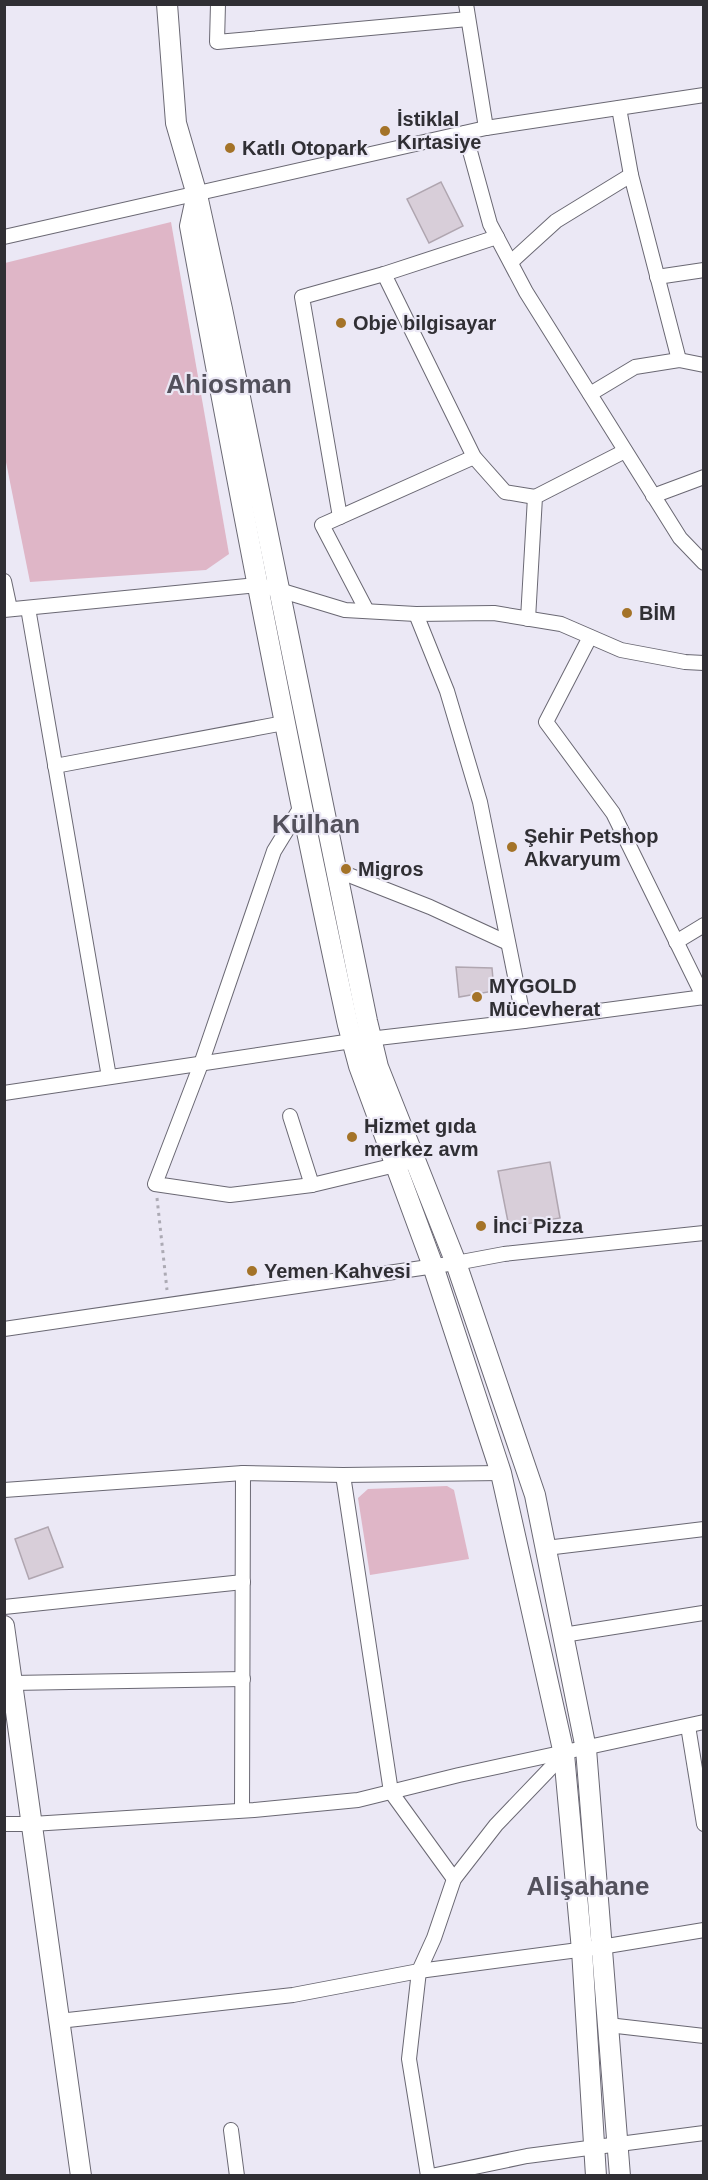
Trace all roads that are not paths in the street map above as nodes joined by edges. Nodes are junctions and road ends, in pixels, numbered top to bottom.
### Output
1 (167, 4) edge
2 (219, 4) edge
3 (466, 4) edge
4 (468, 19) junction
5 (704, 95) edge
6 (619, 108) junction
7 (486, 128) junction
8 (465, 133) junction
9 (631, 175) junction
10 (197, 195) junction
11 (4, 237) edge
12 (497, 237) junction
13 (511, 262) junction
14 (704, 270) edge
15 (384, 274) junction
16 (657, 277) junction
17 (680, 360) junction
18 (704, 364) edge
19 (590, 394) junction
20 (625, 451) junction
21 (474, 457) junction
22 (704, 477) edge
23 (653, 496) junction
24 (535, 497) junction
25 (340, 517) junction
26 (704, 563) edge
27 (4, 581) edge
28 (257, 585) junction
29 (279, 590) junction
30 (28, 608) junction
31 (7, 610) edge
32 (367, 612) junction
33 (416, 614) junction
34 (528, 619) junction
35 (590, 637) junction
36 (704, 663) edge
37 (284, 723) junction
38 (55, 766) junction
39 (301, 807) junction
40 (336, 870) junction
41 (704, 925) edge
42 (676, 942) junction
43 (508, 943) junction
44 (703, 997) edge
45 (524, 1021) junction
46 (362, 1039) junction
47 (201, 1064) junction
48 (109, 1077) junction
49 (4, 1093) edge
50 (290, 1116) dead end
51 (416, 1160) junction
52 (396, 1165) junction
53 (312, 1185) junction
54 (704, 1233) edge
55 (456, 1263) junction
56 (433, 1266) junction
57 (4, 1329) edge
58 (243, 1473) junction
59 (501, 1473) junction
60 (343, 1475) junction
61 (4, 1490) edge
62 (704, 1529) edge
63 (546, 1548) junction
64 (243, 1582) junction
65 (4, 1607) edge
66 (703, 1613) edge
67 (4, 1626) edge
68 (563, 1635) junction
69 (243, 1679) junction
70 (12, 1683) junction
71 (704, 1722) edge
72 (688, 1726) junction
73 (586, 1749) junction
74 (564, 1754) junction
75 (391, 1792) junction
76 (242, 1810) junction
77 (4, 1824) edge
78 (32, 1824) junction
79 (704, 1824) edge
80 (454, 1879) junction
81 (704, 1930) edge
82 (592, 1948) junction
83 (419, 1971) junction
84 (59, 2021) junction
85 (608, 2025) junction
86 (704, 2036) edge
87 (231, 2130) dead end
88 (704, 2133) edge
89 (617, 2145) junction
90 (595, 2148) junction
91 (81, 2175) edge
92 (237, 2175) edge
93 (429, 2175) edge
94 (596, 2175) edge
95 (620, 2175) edge

1 - 10 main road
2 - 4 street
3 - 4 street
4 - 7 street
5 - 6 street
6 - 7 street
6 - 9 street
7 - 8 street
8 - 10 street
8 - 12 street
9 - 13 street
9 - 16 street
10 - 11 street
10 - 28 main road
10 - 29 main road
12 - 13 street
12 - 15 street
13 - 19 street
14 - 16 street
15 - 21 street
15 - 25 street
16 - 17 street
17 - 18 street
17 - 19 street
19 - 20 street
20 - 23 street
20 - 24 street
21 - 24 street
21 - 25 street
22 - 23 street
23 - 26 street
24 - 34 street
25 - 32 street
27 - 31 street
28 - 29 street
28 - 30 street
28 - 37 main road
29 - 32 street
29 - 40 main road
30 - 31 street
30 - 38 street
32 - 33 street
33 - 34 street
33 - 43 street
34 - 35 street
35 - 36 street
35 - 42 street
37 - 38 street
37 - 39 main road
38 - 48 street
39 - 46 main road
39 - 47 street
40 - 43 street
40 - 46 main road
41 - 42 street
42 - 44 street
43 - 45 street
44 - 45 street
45 - 46 street
46 - 47 street
46 - 51 main road
46 - 52 main road
47 - 48 street
47 - 53 street
48 - 49 street
50 - 53 street
51 - 52 street
51 - 55 main road
52 - 53 street
52 - 56 main road
54 - 55 street
55 - 56 street
55 - 63 main road
56 - 57 street
56 - 59 main road
58 - 60 street
58 - 61 street
58 - 64 street
59 - 60 street
59 - 74 main road
60 - 75 street
62 - 63 street
63 - 68 main road
64 - 65 street
64 - 69 street
66 - 68 street
67 - 70 main road
68 - 73 main road
69 - 70 street
69 - 76 street
70 - 78 main road
71 - 72 street
72 - 73 street
72 - 79 street
73 - 74 street
73 - 82 main road
74 - 75 street
74 - 80 street
74 - 82 main road
75 - 76 street
75 - 80 street
76 - 78 street
77 - 78 street
78 - 84 main road
80 - 83 street
81 - 82 street
82 - 83 street
82 - 85 main road
82 - 90 main road
83 - 84 street
83 - 93 street
84 - 91 main road
85 - 86 street
85 - 89 main road
87 - 92 street
88 - 89 street
89 - 90 street
89 - 95 main road
90 - 93 street
90 - 94 main road

